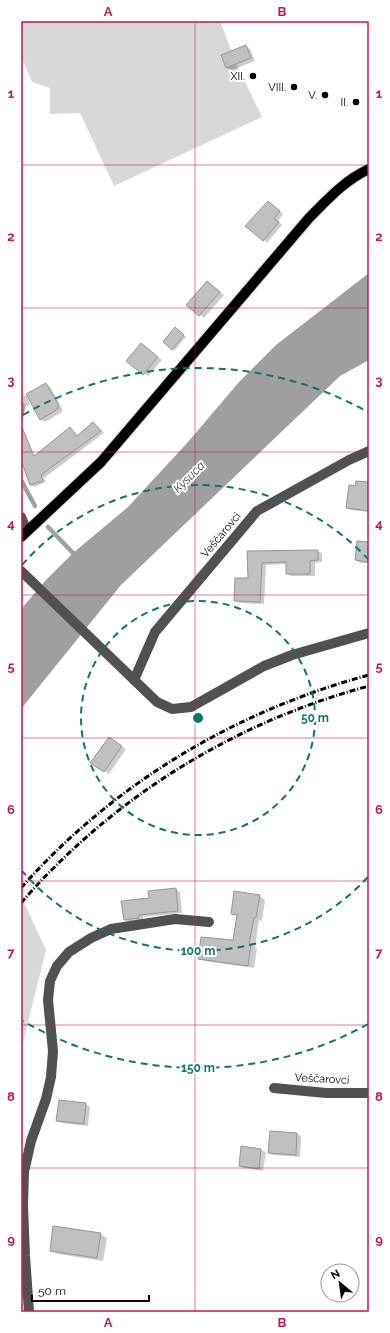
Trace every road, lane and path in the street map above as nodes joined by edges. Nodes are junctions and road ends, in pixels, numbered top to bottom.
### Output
1 (369, 169) edge
2 (369, 451) edge
3 (21, 517) edge
4 (24, 534) edge
5 (23, 573) edge
6 (369, 634) edge
7 (134, 680) junction
8 (209, 922) dead end
9 (274, 1088) dead end
10 (369, 1093) edge
11 (29, 1312) edge

1 - 4 main road
2 - 7 street, Veščarovci
3 - 4 street
5 - 7 street
6 - 7 street
8 - 11 street
9 - 10 street, Veščarovci

